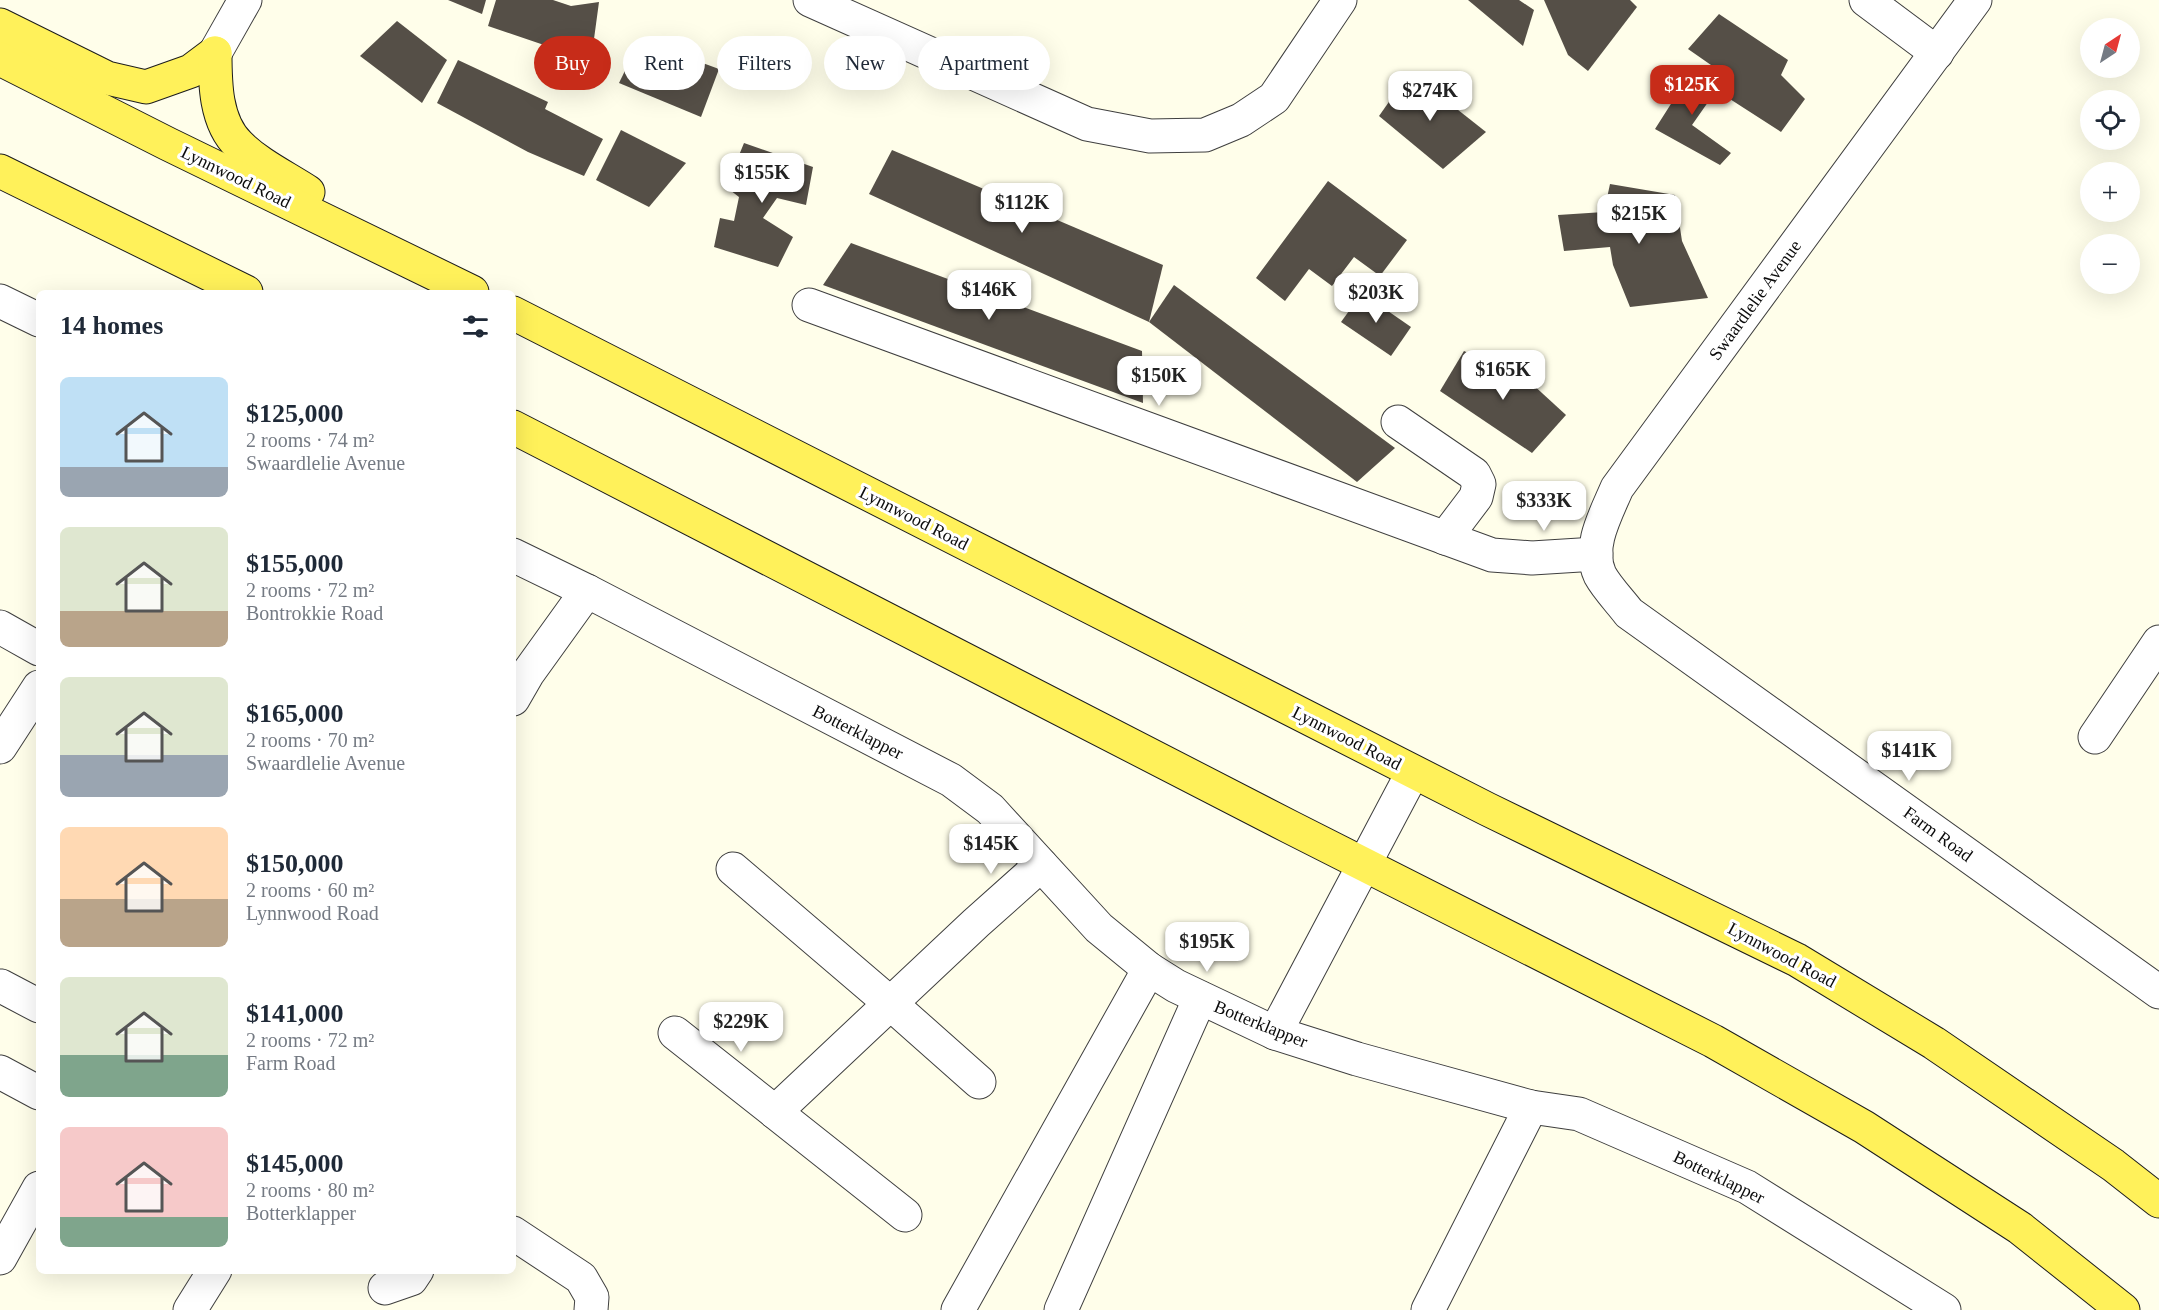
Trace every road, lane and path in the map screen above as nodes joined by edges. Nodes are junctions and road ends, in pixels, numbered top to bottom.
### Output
1 (245, 0) edge
2 (810, 0) edge
3 (1340, 0) edge
4 (1866, 0) edge
5 (1975, 0) edge
6 (0, 25) edge
7 (215, 53) junction
8 (1937, 53) junction
9 (0, 59) edge
10 (0, 171) edge
11 (463, 287) edge
12 (242, 290) edge
13 (0, 301) edge
14 (809, 305) dead end
15 (516, 315) edge
16 (36, 319) edge
17 (1398, 422) dead end
18 (516, 429) edge
19 (1444, 538) junction
20 (1596, 554) junction
21 (516, 556) edge
22 (587, 591) junction
23 (1629, 613) joint
24 (0, 627) edge
25 (2159, 642) edge
26 (36, 647) edge
27 (36, 691) edge
28 (516, 694) edge
29 (5, 731) edge
30 (2095, 737) dead end
31 (1413, 772) junction
32 (1363, 864) junction
33 (1041, 865) junction
34 (733, 869) dead end
35 (1149, 969) junction
36 (1, 986) edge
37 (2159, 992) edge
38 (1200, 998) junction
39 (36, 1004) edge
40 (891, 1004) junction
41 (675, 1033) dead end
42 (1275, 1033) junction
43 (0, 1072) edge
44 (979, 1082) dead end
45 (36, 1091) edge
46 (1531, 1107) junction
47 (775, 1112) junction
48 (36, 1191) edge
49 (2159, 1201) edge
50 (11, 1212) edge
51 (905, 1215) dead end
52 (516, 1235) edge
53 (0, 1258) edge
54 (212, 1274) edge
55 (414, 1274) edge
56 (385, 1288) dead end
57 (190, 1310) edge
58 (591, 1310) edge
59 (958, 1310) edge
60 (1061, 1310) edge
61 (1428, 1310) edge
62 (1944, 1310) edge
63 (2123, 1310) edge

1 - 7 street
2 - 3 street
4 - 8 street
5 - 8 street, Swaardlelie Avenue
6 - 7 main road
7 - 11 main road
8 - 20 street, Swaardlelie Avenue
9 - 11 main road, Lynnwood Road
10 - 12 main road
13 - 16 street
14 - 19 street
15 - 31 main road, Lynnwood Road
17 - 19 street
18 - 32 main road
19 - 20 street
20 - 23 street, Swaardlelie Avenue
21 - 22 street, Botterklapper
22 - 28 street
22 - 33 street, Botterklapper
23 - 37 street, Farm Road
24 - 26 street
25 - 30 street
27 - 29 street
31 - 32 street
31 - 49 main road, Lynnwood Road
32 - 42 street
32 - 63 main road
33 - 35 street, Botterklapper
33 - 40 street
34 - 40 street
35 - 38 street, Botterklapper
35 - 59 street
36 - 39 street
38 - 42 street, Botterklapper
38 - 60 street
40 - 44 street
40 - 47 street
41 - 47 street
42 - 46 street, Botterklapper
43 - 45 street
46 - 61 street
46 - 62 street, Botterklapper
47 - 51 street
48 - 50 street
50 - 53 street
52 - 58 street
54 - 57 street
55 - 56 street

